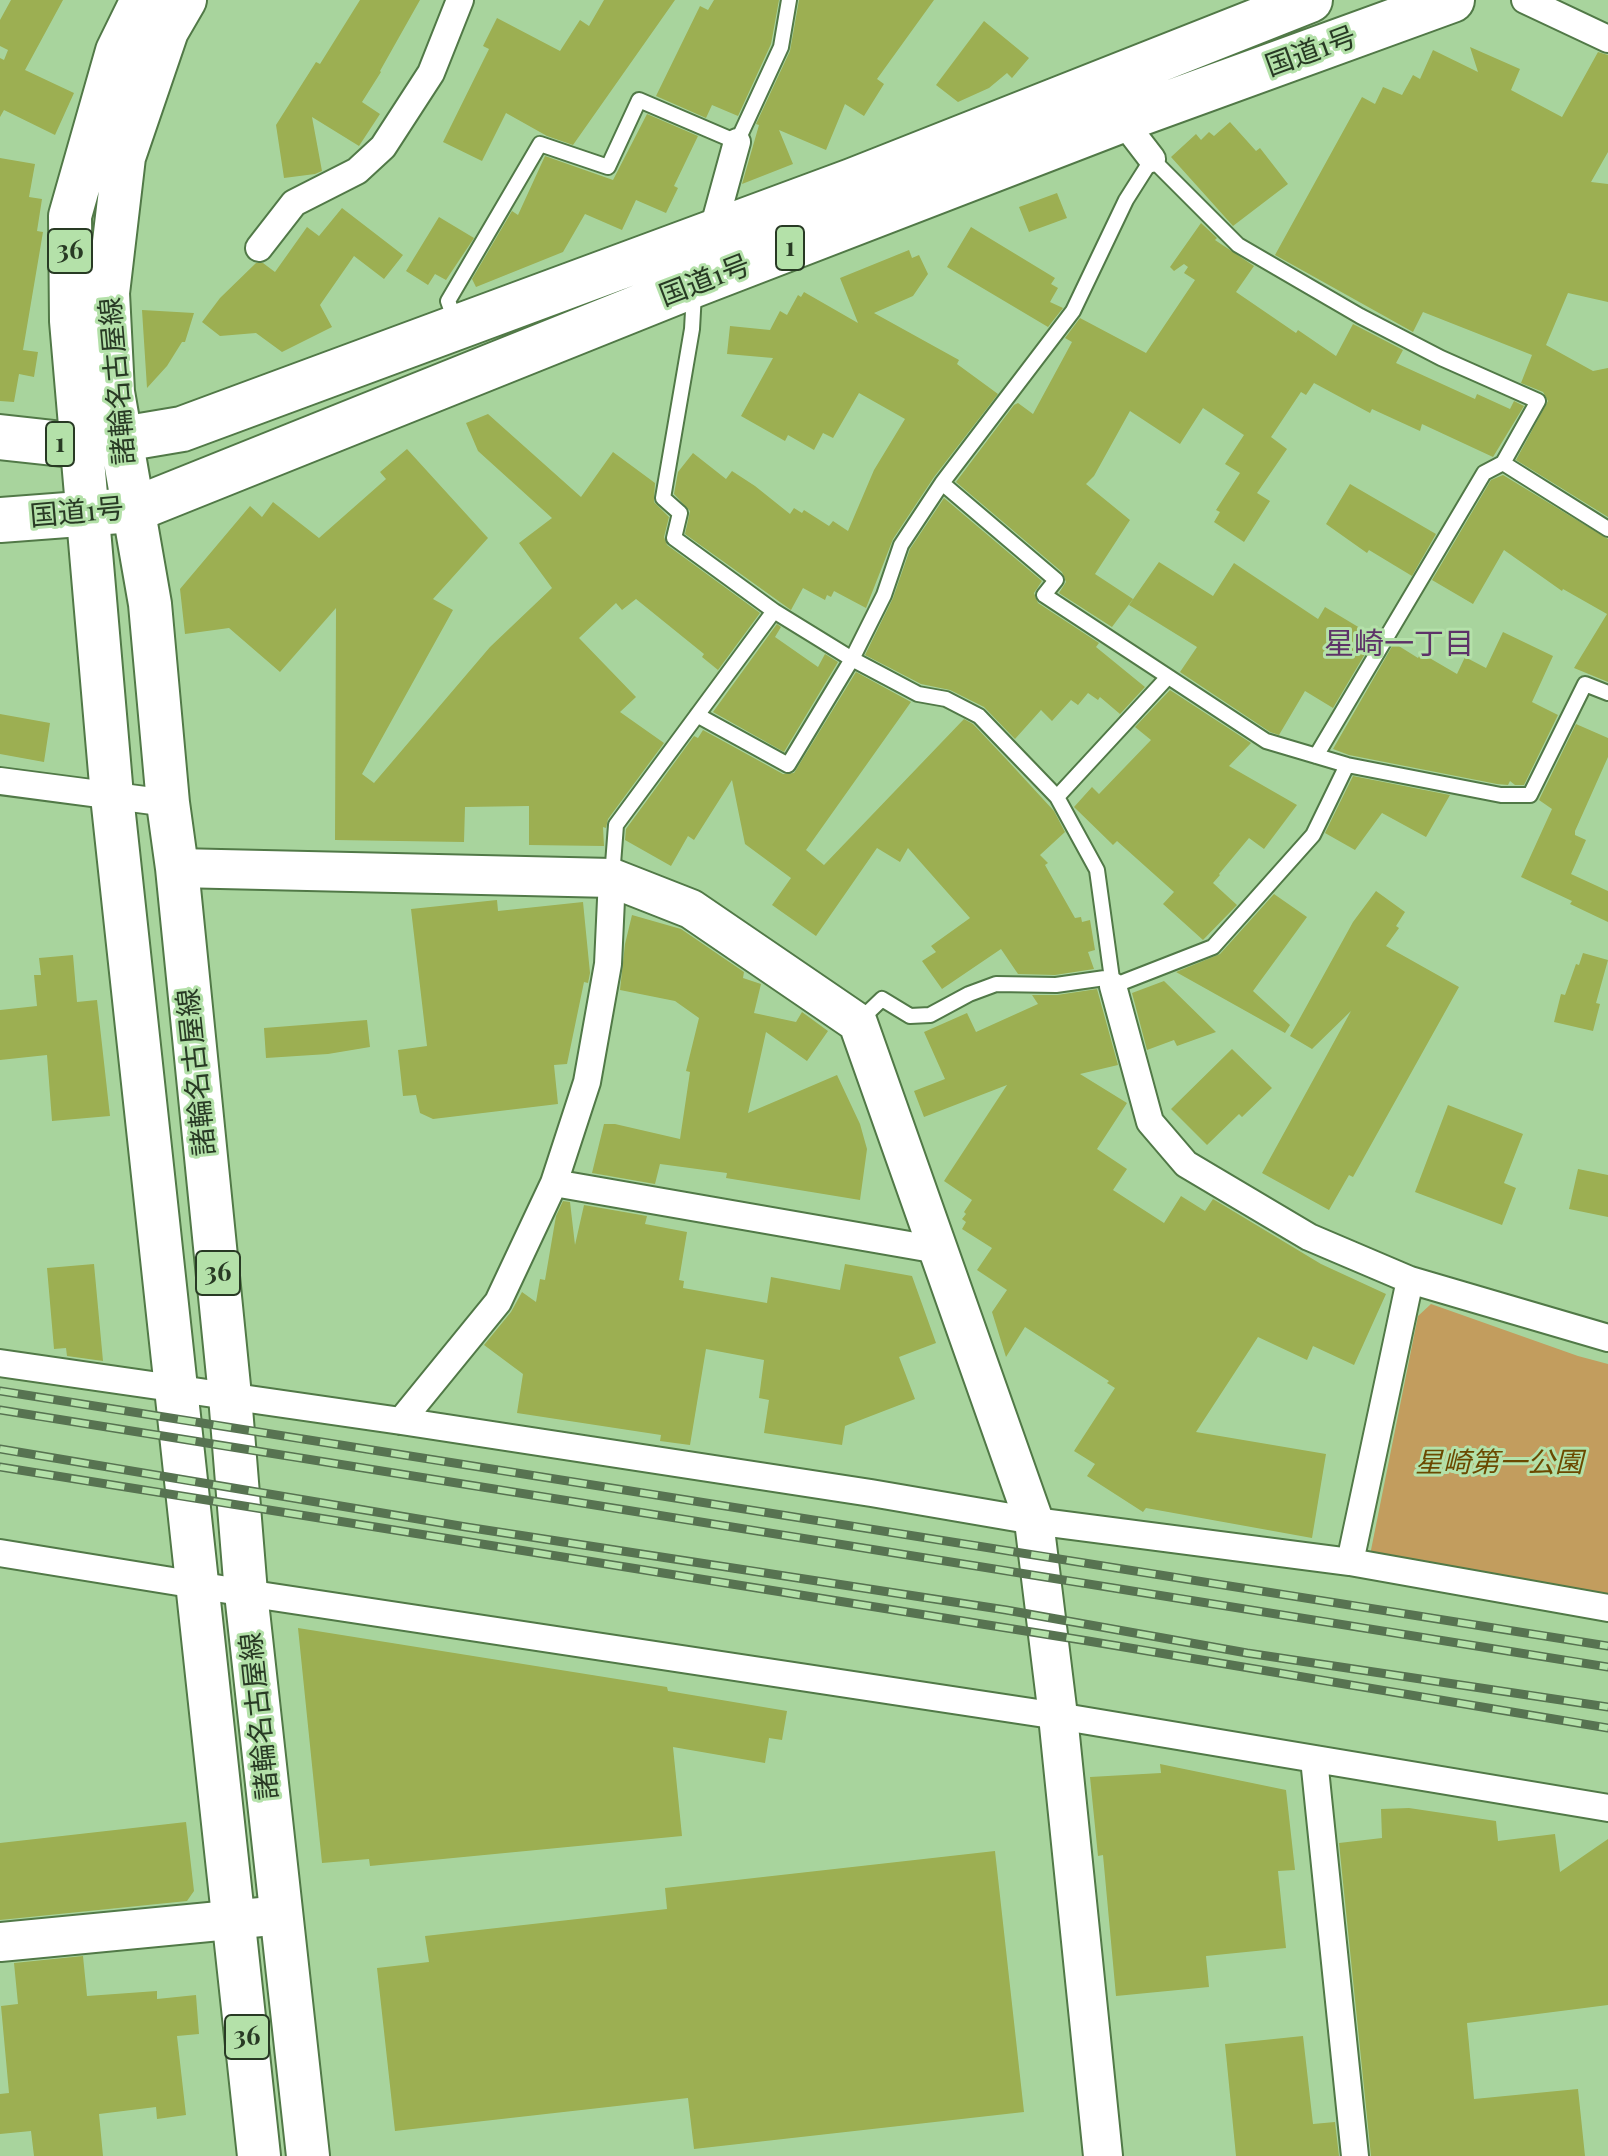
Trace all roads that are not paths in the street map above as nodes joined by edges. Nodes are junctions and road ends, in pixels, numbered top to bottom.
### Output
1 (142, 0) edge
2 (185, 0) edge
3 (460, 0) edge
4 (789, 0) edge
5 (1452, 0) edge
6 (1525, 0) edge
7 (1294, 3) edge
8 (1608, 39) edge
9 (1122, 120) junction
10 (737, 142) junction
11 (1152, 159) junction
12 (712, 233) junction
13 (259, 248) dead end
14 (694, 285) junction
15 (457, 327) junction
16 (0, 437) edge
17 (100, 443) junction
18 (1503, 463) junction
19 (942, 483) junction
20 (133, 510) junction
21 (88, 513) junction
22 (0, 520) edge
23 (1608, 529) edge
24 (774, 611) junction
25 (852, 659) junction
26 (1167, 678) junction
27 (1608, 693) edge
28 (697, 715) junction
29 (1316, 756) junction
30 (1347, 765) junction
31 (0, 781) edge
32 (112, 796) junction
33 (1057, 797) junction
34 (168, 803) junction
35 (177, 868) junction
36 (612, 878) junction
37 (1112, 982) junction
38 (858, 1023) junction
39 (554, 1183) junction
40 (938, 1250) junction
41 (1410, 1280) junction
42 (1608, 1338) edge
43 (0, 1363) edge
44 (177, 1389) junction
45 (230, 1396) junction
46 (401, 1421) junction
47 (1034, 1521) junction
48 (0, 1553) edge
49 (1350, 1562) junction
50 (198, 1586) junction
51 (246, 1593) junction
52 (1608, 1608) edge
53 (1058, 1716) junction
54 (1314, 1759) junction
55 (1608, 1808) edge
56 (282, 1915) junction
57 (234, 1919) junction
58 (0, 1942) edge
59 (259, 2156) edge
60 (308, 2156) edge
61 (1103, 2156) edge
62 (1355, 2156) edge

1 - 17 main road, 諸輪名古屋線 / 36
2 - 17 main road, 諸輪名古屋線 / 36
3 - 13 street
4 - 10 lane
5 - 9 highway, 国道1号 / 1
6 - 8 street
7 - 12 highway, 国道1号 / 1
9 - 11 street
9 - 14 highway, 国道1号 / 1
10 - 12 street
10 - 15 lane
11 - 18 lane
11 - 19 lane
12 - 15 highway, 国道1号 / 1
14 - 20 highway, 国道1号 / 1
14 - 24 lane
15 - 17 highway, 国道1号 / 1
16 - 17 highway, 国道1号 / 1
17 - 20 main road, 諸輪名古屋線 / 36
17 - 21 main road, 諸輪名古屋線 / 36
18 - 23 lane
18 - 29 lane
19 - 25 lane
19 - 26 lane
20 - 21 highway, 国道1号 / 1
20 - 34 main road, 諸輪名古屋線 / 36
21 - 22 highway, 国道1号 / 1
21 - 32 main road, 諸輪名古屋線 / 36
24 - 25 lane
24 - 28 lane
25 - 28 lane
25 - 33 lane
26 - 29 lane
26 - 33 lane
27 - 30 lane
28 - 36 lane
29 - 30 lane
30 - 37 lane
31 - 32 street
32 - 34 street
32 - 44 main road, 諸輪名古屋線 / 36
33 - 37 lane
34 - 35 main road, 諸輪名古屋線 / 36
35 - 36 street
35 - 45 main road, 諸輪名古屋線 / 36
36 - 38 street
36 - 39 street
37 - 38 lane
37 - 41 street
38 - 40 street
39 - 40 street
39 - 46 street
40 - 47 street
41 - 42 street
41 - 49 street
43 - 44 street
44 - 45 street
44 - 50 main road, 諸輪名古屋線 / 36
45 - 46 street
45 - 51 main road, 諸輪名古屋線 / 36
46 - 47 street
47 - 49 street
47 - 53 street
48 - 50 street
49 - 52 street
50 - 51 street
50 - 57 main road, 諸輪名古屋線 / 36
51 - 53 street
51 - 56 main road, 諸輪名古屋線 / 36
53 - 54 street
53 - 61 street
54 - 55 street
54 - 62 street
56 - 57 street
56 - 60 main road, 諸輪名古屋線 / 36
57 - 58 street
57 - 59 main road, 諸輪名古屋線 / 36

